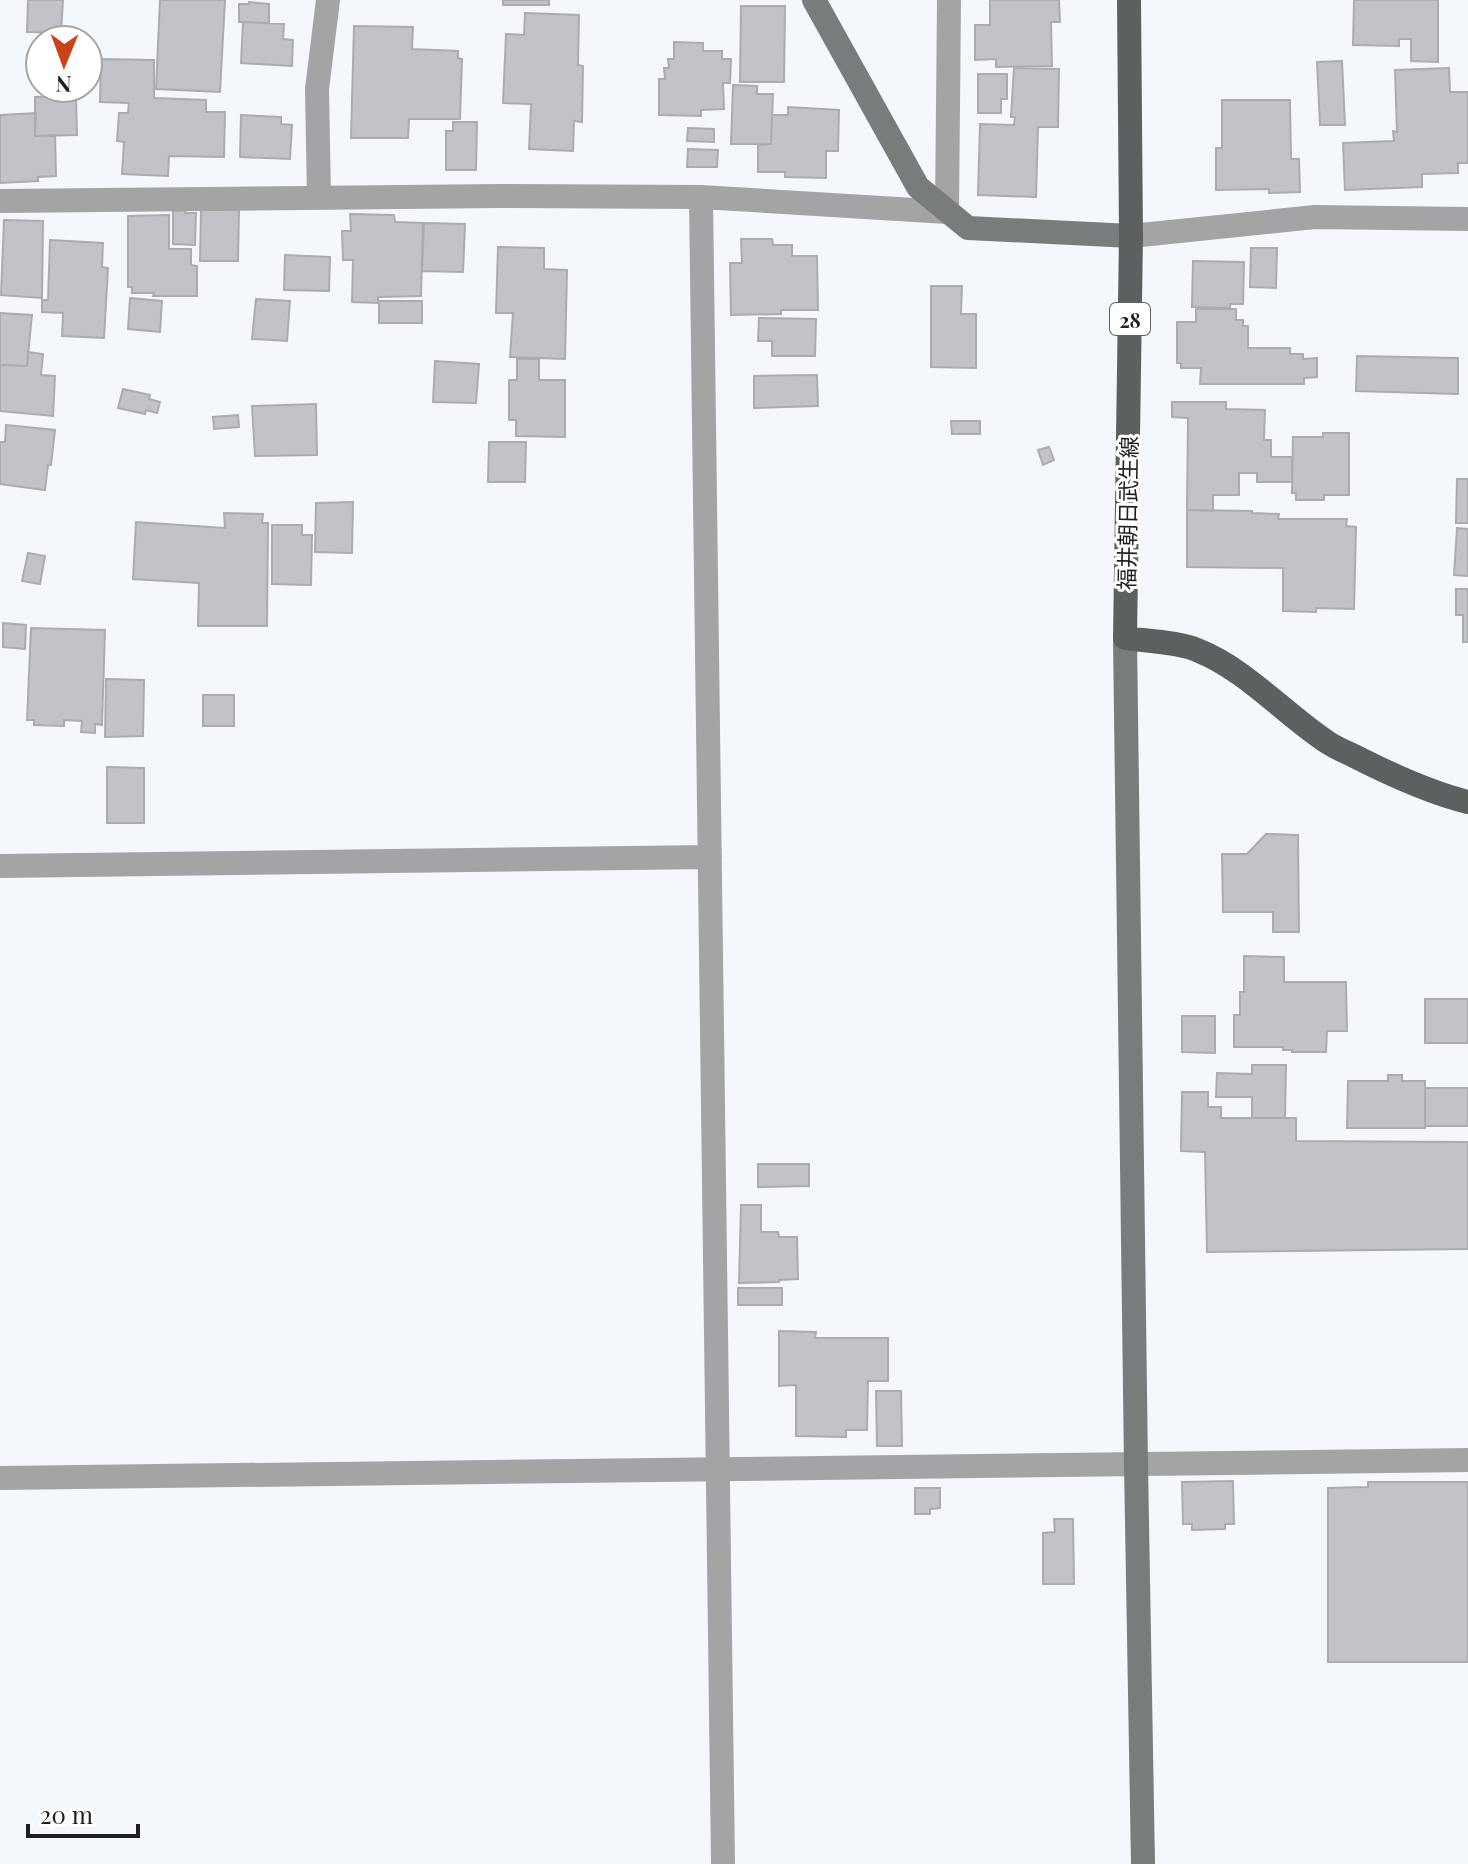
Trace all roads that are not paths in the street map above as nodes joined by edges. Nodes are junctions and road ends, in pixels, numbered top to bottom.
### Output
1 (328, 0) edge
2 (814, 0) edge
3 (949, 0) edge
4 (1129, 0) edge
5 (701, 197) junction
6 (319, 198) junction
7 (0, 201) edge
8 (947, 212) junction
9 (1468, 219) edge
10 (1131, 236) junction
11 (1125, 638) junction
12 (1468, 802) edge
13 (710, 857) junction
14 (0, 866) edge
15 (1468, 1460) edge
16 (1136, 1465) junction
17 (719, 1470) junction
18 (0, 1478) edge
19 (723, 1864) edge
20 (1143, 1864) edge

1 - 6 street
2 - 8 street
3 - 8 street
4 - 10 main road, 福井朝日武生線 / 28
5 - 6 street
5 - 8 street
5 - 13 street
6 - 7 street
8 - 10 street
9 - 10 street
10 - 11 main road, 福井朝日武生線 / 28
11 - 12 main road
11 - 16 street
13 - 14 street
13 - 17 street
15 - 16 street
16 - 17 street
16 - 20 street
17 - 18 street
17 - 19 street

